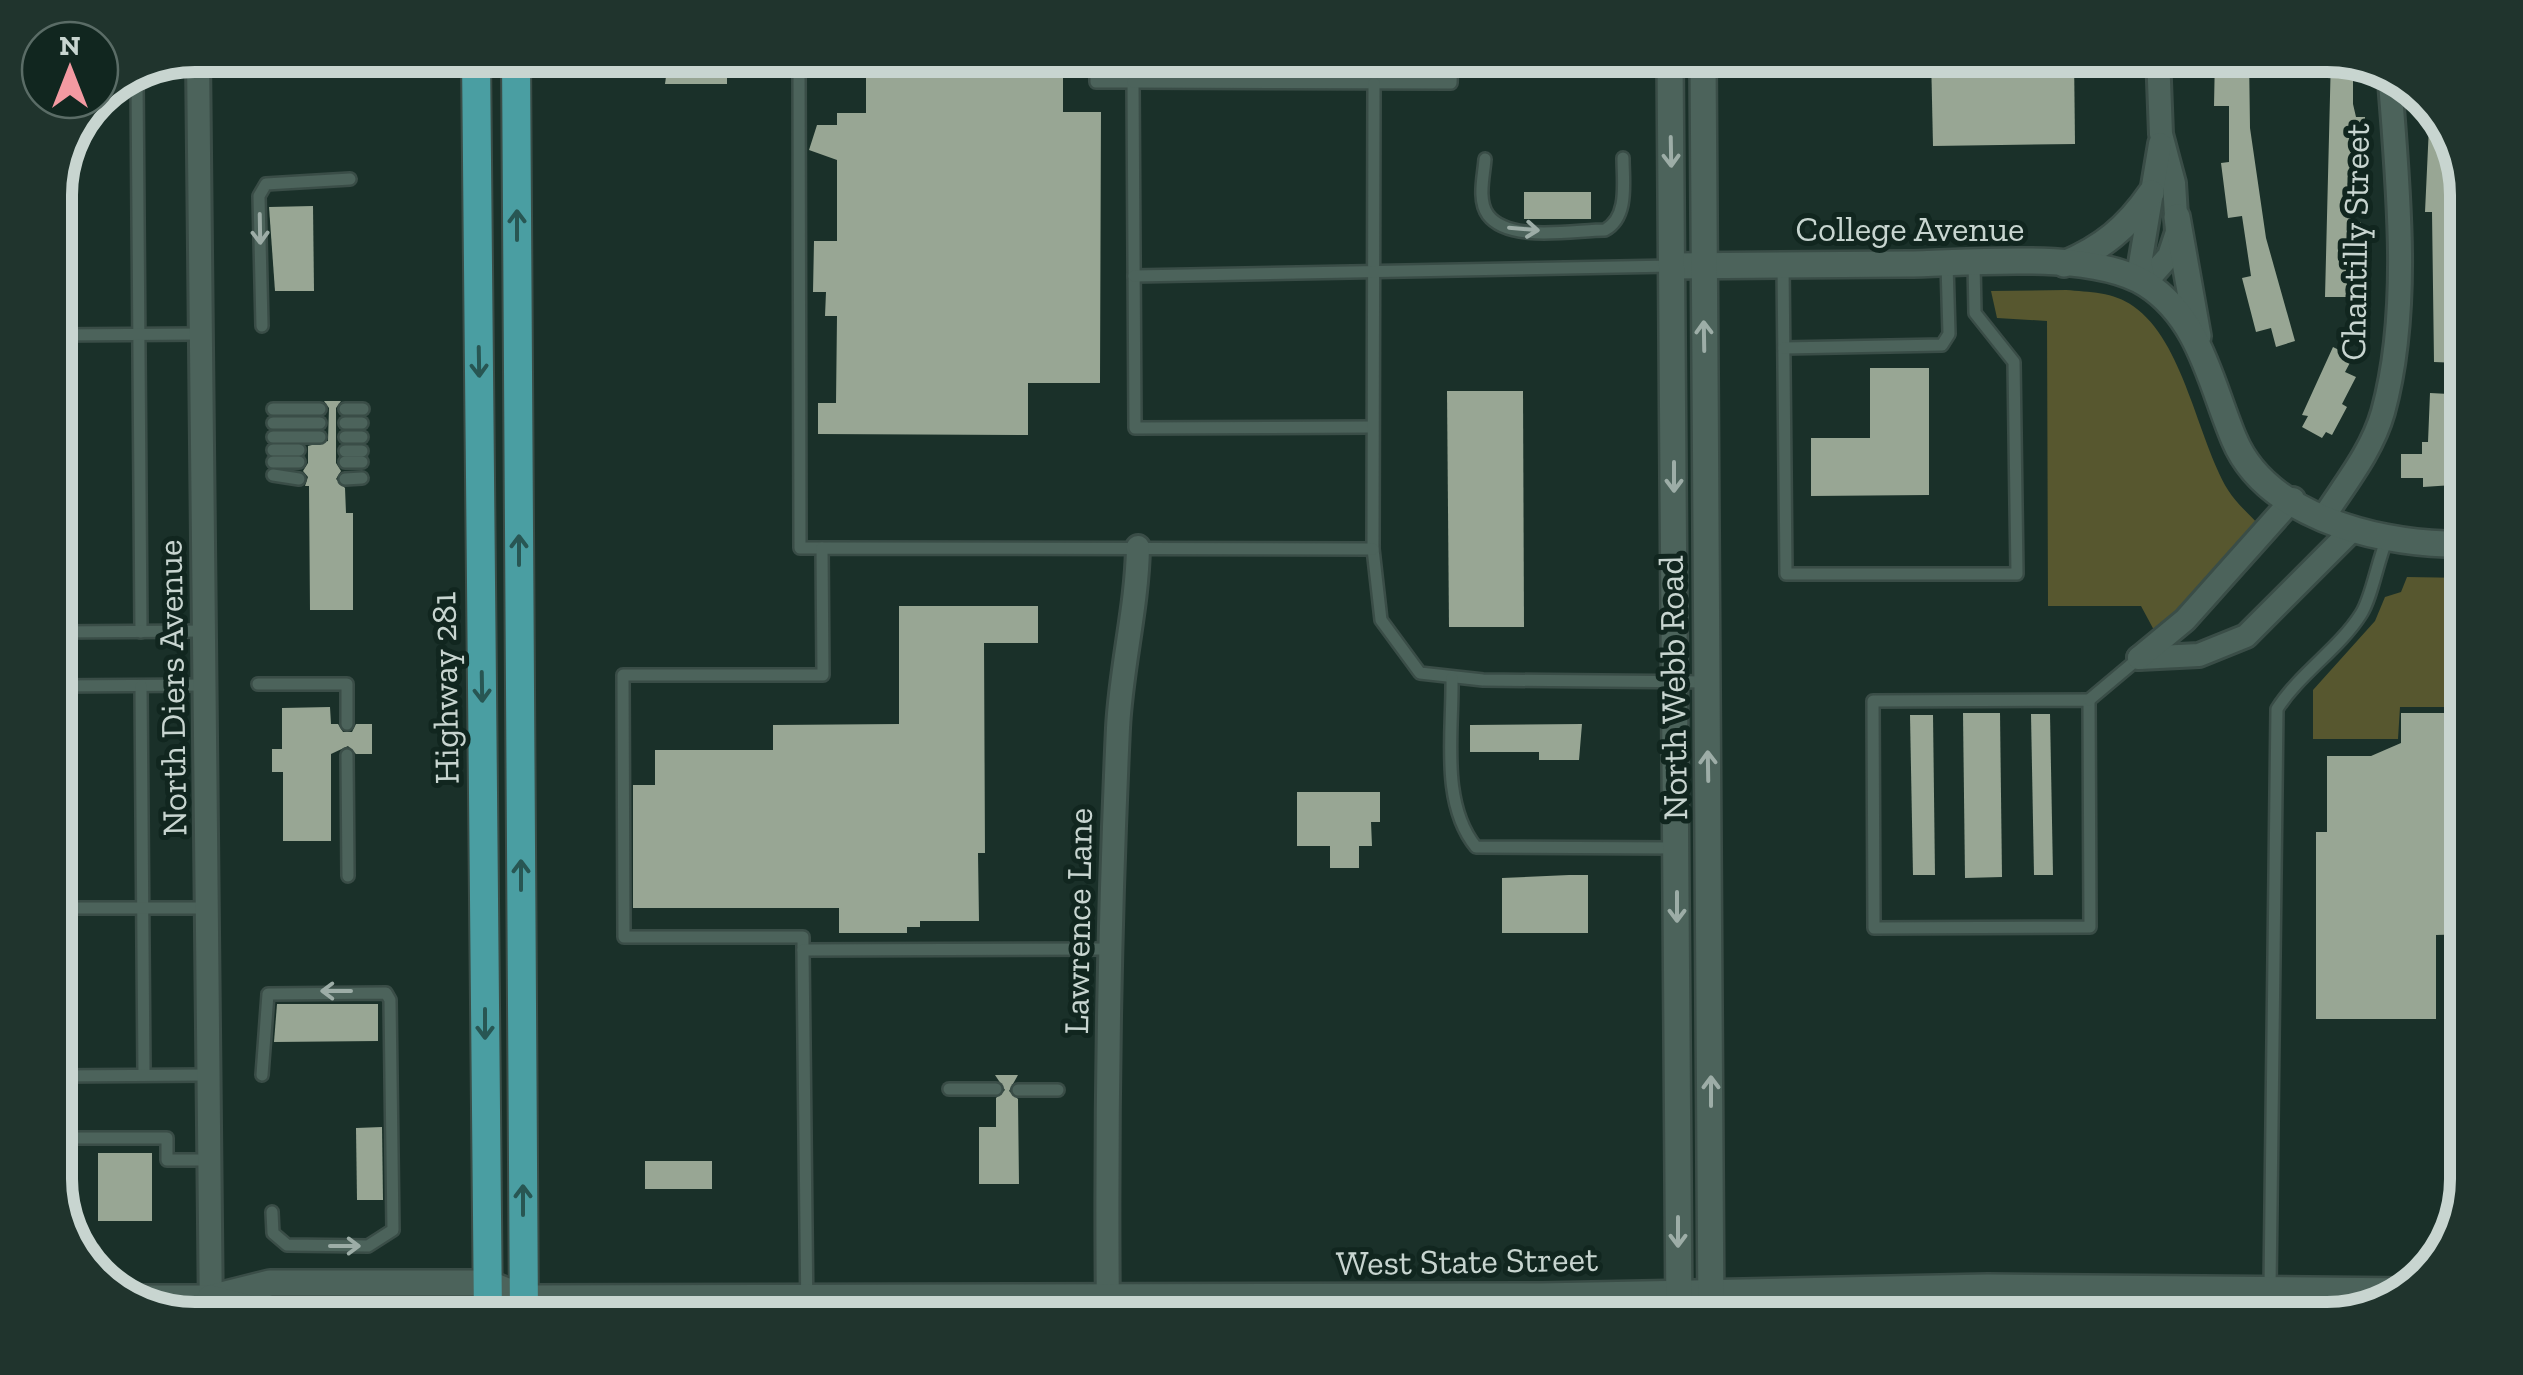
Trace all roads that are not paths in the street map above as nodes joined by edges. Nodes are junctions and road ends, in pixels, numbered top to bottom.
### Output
1 (198, 72) edge
2 (476, 72) edge
3 (516, 72) edge
4 (799, 72) edge
5 (1096, 72) edge
6 (1452, 72) edge
7 (1670, 72) edge
8 (1702, 72) edge
9 (2159, 72) edge
10 (1133, 82) junction
11 (1374, 83) junction
12 (137, 88) edge
13 (2391, 90) edge
14 (2161, 134) junction
15 (1622, 158) dead end
16 (1486, 159) dead end
17 (350, 180) dead end
18 (2151, 194) junction
19 (2177, 217) junction
20 (1946, 263) junction
21 (1974, 263) junction
22 (1783, 264) junction
23 (2063, 265) junction
24 (1672, 266) junction
25 (1704, 266) junction
26 (1373, 275) junction
27 (1134, 276) junction
28 (2145, 283) junction
29 (262, 326) dead end
30 (73, 334) edge
31 (139, 334) junction
32 (202, 334) junction
33 (1784, 348) junction
34 (2202, 355) junction
35 (273, 409) dead end
36 (320, 409) dead end
37 (344, 409) dead end
38 (362, 409) dead end
39 (1372, 426) junction
40 (320, 430) dead end
41 (362, 443) joint
42 (273, 450) junction
43 (298, 456) dead end
44 (362, 478) dead end
45 (298, 479) dead end
46 (345, 479) dead end
47 (2293, 499) junction
48 (2323, 518) junction
49 (2352, 530) junction
50 (2388, 539) junction
51 (2450, 543) edge
52 (822, 548) junction
53 (1138, 548) junction
54 (1373, 549) junction
55 (73, 632) edge
56 (141, 632) junction
57 (206, 632) junction
58 (2139, 658) junction
59 (1452, 678) junction
60 (1676, 682) junction
61 (1708, 682) junction
62 (258, 684) dead end
63 (73, 686) edge
64 (141, 686) junction
65 (207, 686) junction
66 (2089, 700) junction
67 (347, 724) dead end
68 (347, 754) dead end
69 (1676, 848) junction
70 (348, 876) dead end
71 (73, 908) edge
72 (143, 908) junction
73 (209, 908) junction
74 (1112, 948) junction
75 (803, 950) junction
76 (144, 1075) junction
77 (210, 1075) junction
78 (262, 1075) dead end
79 (73, 1076) edge
80 (949, 1089) dead end
81 (996, 1089) dead end
82 (1018, 1090) dead end
83 (1058, 1090) dead end
84 (73, 1138) edge
85 (210, 1160) junction
86 (272, 1212) dead end
87 (488, 1283) junction
88 (2270, 1288) junction
89 (2380, 1290) edge
90 (1712, 1293) junction
91 (1678, 1294) junction
92 (211, 1302) edge
93 (224, 1302) edge
94 (488, 1302) edge
95 (514, 1302) edge
96 (524, 1302) edge
97 (807, 1302) edge
98 (1108, 1302) edge
99 (1586, 1302) edge
100 (1678, 1302) edge
101 (1712, 1302) edge

1 - 32 street, North Diers Avenue
2 -> 87 highway, Highway 281
96 -> 3 highway
4 - 52 lane
5 - 10 lane
6 - 11 lane
7 -> 24 street, North Webb Road
8 - 25 street, North Webb Road
9 - 14 street
10 - 11 lane
10 - 27 lane
11 - 26 lane
12 - 31 lane
13 - 48 street, Chantilly Street
14 - 18 street
14 - 19 street
16 -> 15 lane
17 -> 29 lane
18 - 23 street
18 - 28 street
19 - 28 street
19 - 34 street
20 - 21 street, College Avenue
20 - 22 street, College Avenue
20 - 33 lane
21 - 23 street, College Avenue
21 - 33 lane
22 - 25 street, College Avenue
22 - 33 lane
23 - 28 street, College Avenue
24 - 25 street, College Avenue
24 - 26 lane
24 -> 60 street, North Webb Road
61 -> 25 street, North Webb Road
26 - 27 lane
26 - 39 lane
27 - 39 lane
28 - 34 street
30 - 31 lane
31 - 32 lane
31 - 56 lane
32 - 57 street, North Diers Avenue
34 - 47 street
35 - 36 lane
37 - 38 lane
39 - 54 lane
40 - 42 lane
41 - 41 lane
42 - 43 lane
42 - 45 lane
44 - 46 lane
47 - 48 street
47 - 58 street
48 - 49 street
49 - 50 street
49 - 58 street
50 - 51 street
50 - 88 lane
52 - 53 lane
52 - 75 lane
53 - 54 lane
53 - 74 street, Lawrence Lane
54 - 59 lane
55 - 56 lane
56 - 57 lane
57 - 65 street, North Diers Avenue
58 - 66 lane
59 - 60 lane
59 - 69 lane
60 - 61 lane
60 - 69 street, North Webb Road
90 -> 61 street, North Webb Road
62 - 67 lane
63 - 64 lane
64 - 65 lane
64 - 72 lane
65 - 73 street, North Diers Avenue
66 - 66 lane
68 - 70 lane
69 -> 91 street, North Webb Road
71 - 72 lane
72 - 73 lane
72 - 76 lane
73 - 77 street, North Diers Avenue
74 - 75 lane
74 - 98 street, Lawrence Lane
75 - 97 lane
76 - 77 lane
76 - 79 lane
77 - 85 street, North Diers Avenue
86 -> 78 lane
80 - 81 lane
82 - 83 lane
84 - 85 lane
85 - 92 street, North Diers Avenue
87 - 93 street, West State Street
87 - 94 highway, Highway 281
87 - 95 street, West State Street
88 - 89 street, West State Street
88 - 90 street, West State Street
90 - 91 street, West State Street
90 - 101 street, North Webb Road
91 - 99 street, West State Street
91 - 100 street, North Webb Road

